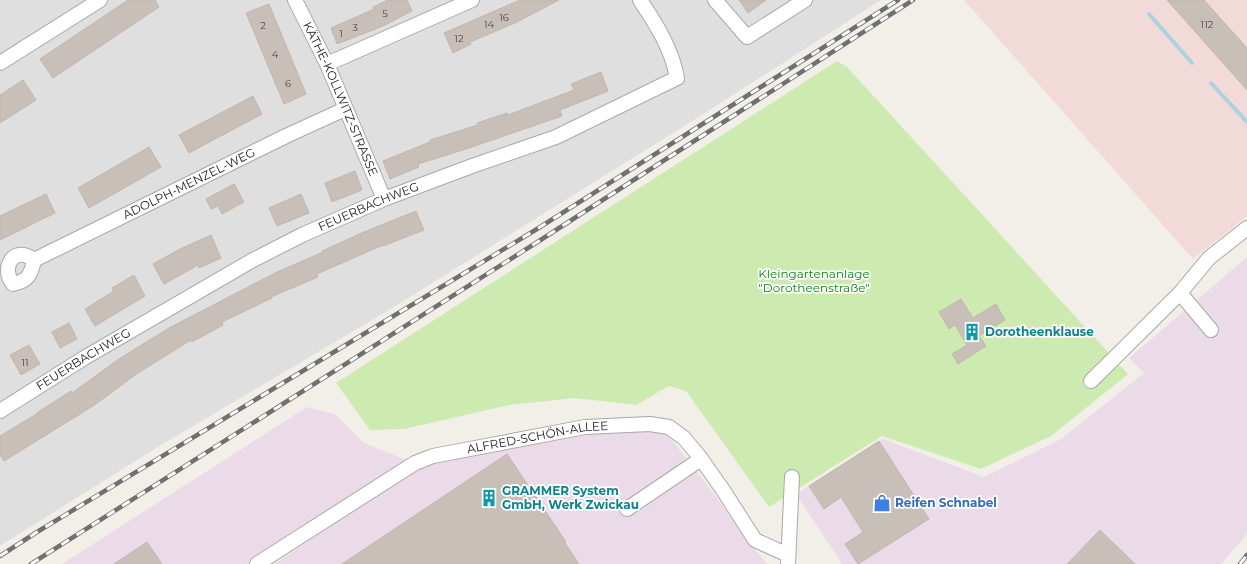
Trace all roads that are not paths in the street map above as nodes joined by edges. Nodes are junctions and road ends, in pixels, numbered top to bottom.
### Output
1 (100, 0) edge
2 (295, 0) edge
3 (472, 0) edge
4 (640, 0) edge
5 (715, 0) edge
6 (805, 0) edge
7 (0, 63) edge
8 (327, 64) junction
9 (345, 109) junction
10 (384, 199) junction
11 (1247, 228) edge
12 (34, 260) dead end
13 (1180, 293) junction
14 (1211, 330) dead end
15 (1091, 381) dead end
16 (0, 412) edge
17 (701, 459) junction
18 (792, 477) dead end
19 (627, 509) dead end
20 (788, 559) edge
21 (257, 564) edge

1 - 7 street
2 - 8 street, KÄTHE-KOLLWITZ-STRASSE
3 - 8 street
4 - 10 street, FEUERBACHWEG
5 - 6 street
8 - 9 street, KÄTHE-KOLLWITZ-STRASSE
9 - 10 street, KÄTHE-KOLLWITZ-STRASSE
9 - 12 street, ADOLPH-MENZEL-WEG
10 - 16 street, FEUERBACHWEG
11 - 13 street
13 - 14 street
13 - 15 street
17 - 19 street
17 - 20 street, ALFRED-SCHÖN-ALLEE
17 - 21 street, ALFRED-SCHÖN-ALLEE
18 - 20 street

